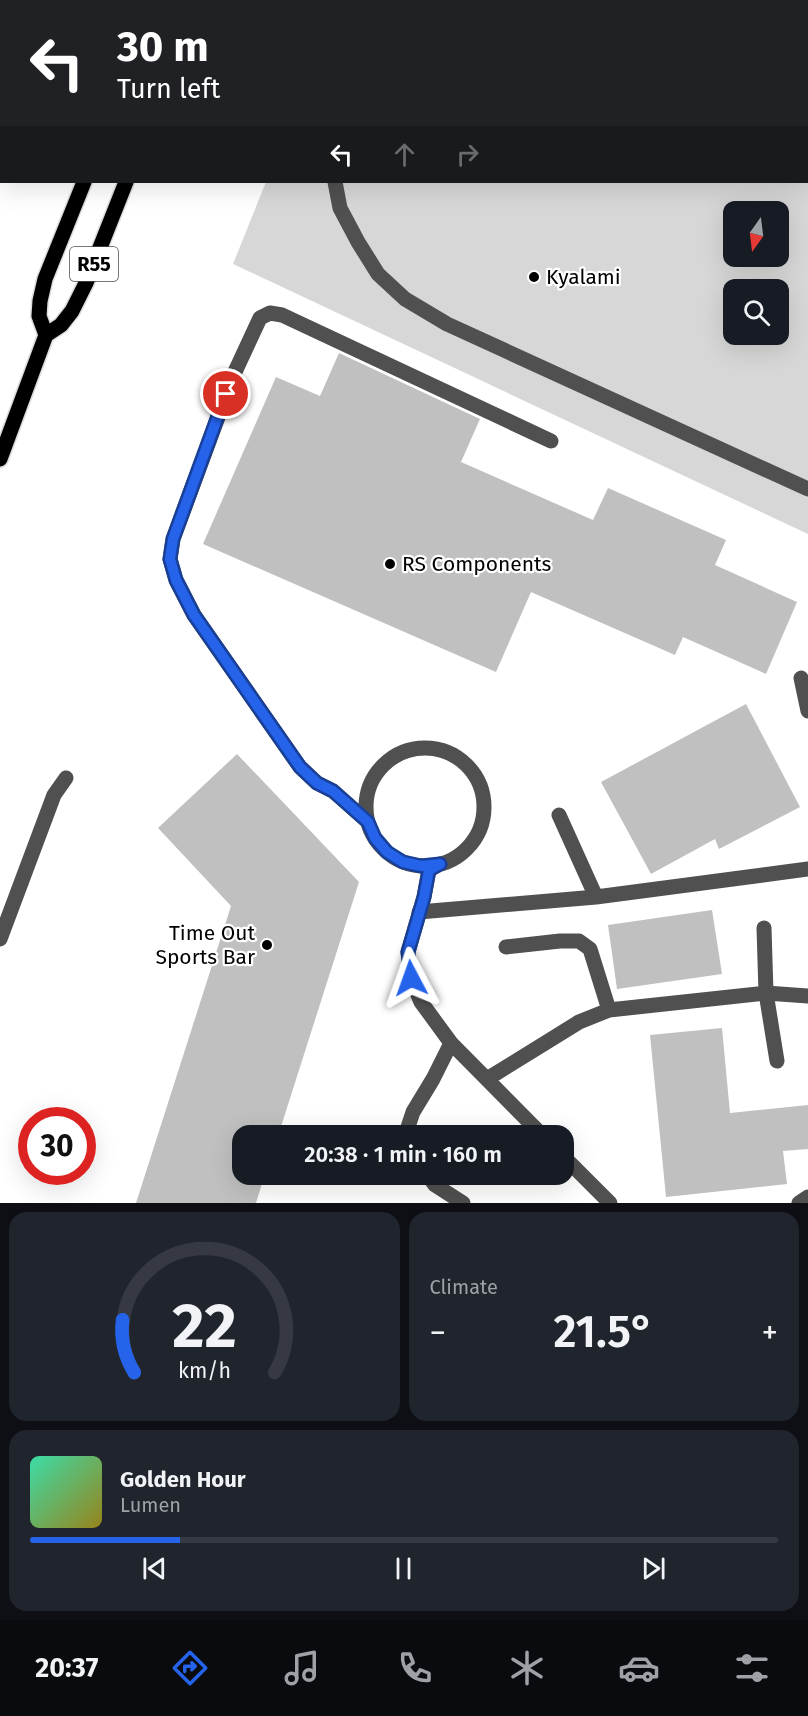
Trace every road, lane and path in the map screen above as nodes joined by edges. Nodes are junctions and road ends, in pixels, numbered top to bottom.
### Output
1 (84, 183) edge
2 (126, 183) edge
3 (335, 183) edge
4 (46, 335) junction
5 (551, 441) dead end
6 (0, 459) edge
7 (808, 489) edge
8 (801, 678) dead end
9 (808, 711) edge
10 (66, 778) dead end
11 (559, 815) dead end
12 (368, 822) junction
13 (440, 864) junction
14 (808, 869) edge
15 (596, 897) junction
16 (419, 912) junction
17 (764, 928) dead end
18 (0, 939) edge
19 (506, 947) dead end
20 (766, 993) junction
21 (808, 996) edge
22 (609, 1010) junction
23 (452, 1043) junction
24 (777, 1061) dead end
25 (487, 1079) junction
26 (409, 1125) edge
27 (532, 1125) edge
28 (574, 1167) edge
29 (435, 1185) edge
30 (808, 1197) edge
31 (463, 1203) edge
32 (610, 1203) edge
33 (800, 1203) edge

1 - 4 main road, R55
2 - 4 main road, R55
3 - 7 street
4 - 6 main road, R55
5 - 12 street
8 - 9 street
10 - 18 street
11 - 15 street
12 - 13 street
12 - 13 street
13 - 16 street
14 - 15 street
15 - 16 street
16 - 23 street
17 - 20 street
19 - 22 street
20 - 21 street
20 - 22 street
20 - 24 street
22 - 25 street
23 - 25 street
23 - 26 street
25 - 27 street
28 - 32 street
29 - 31 street
30 - 33 street

